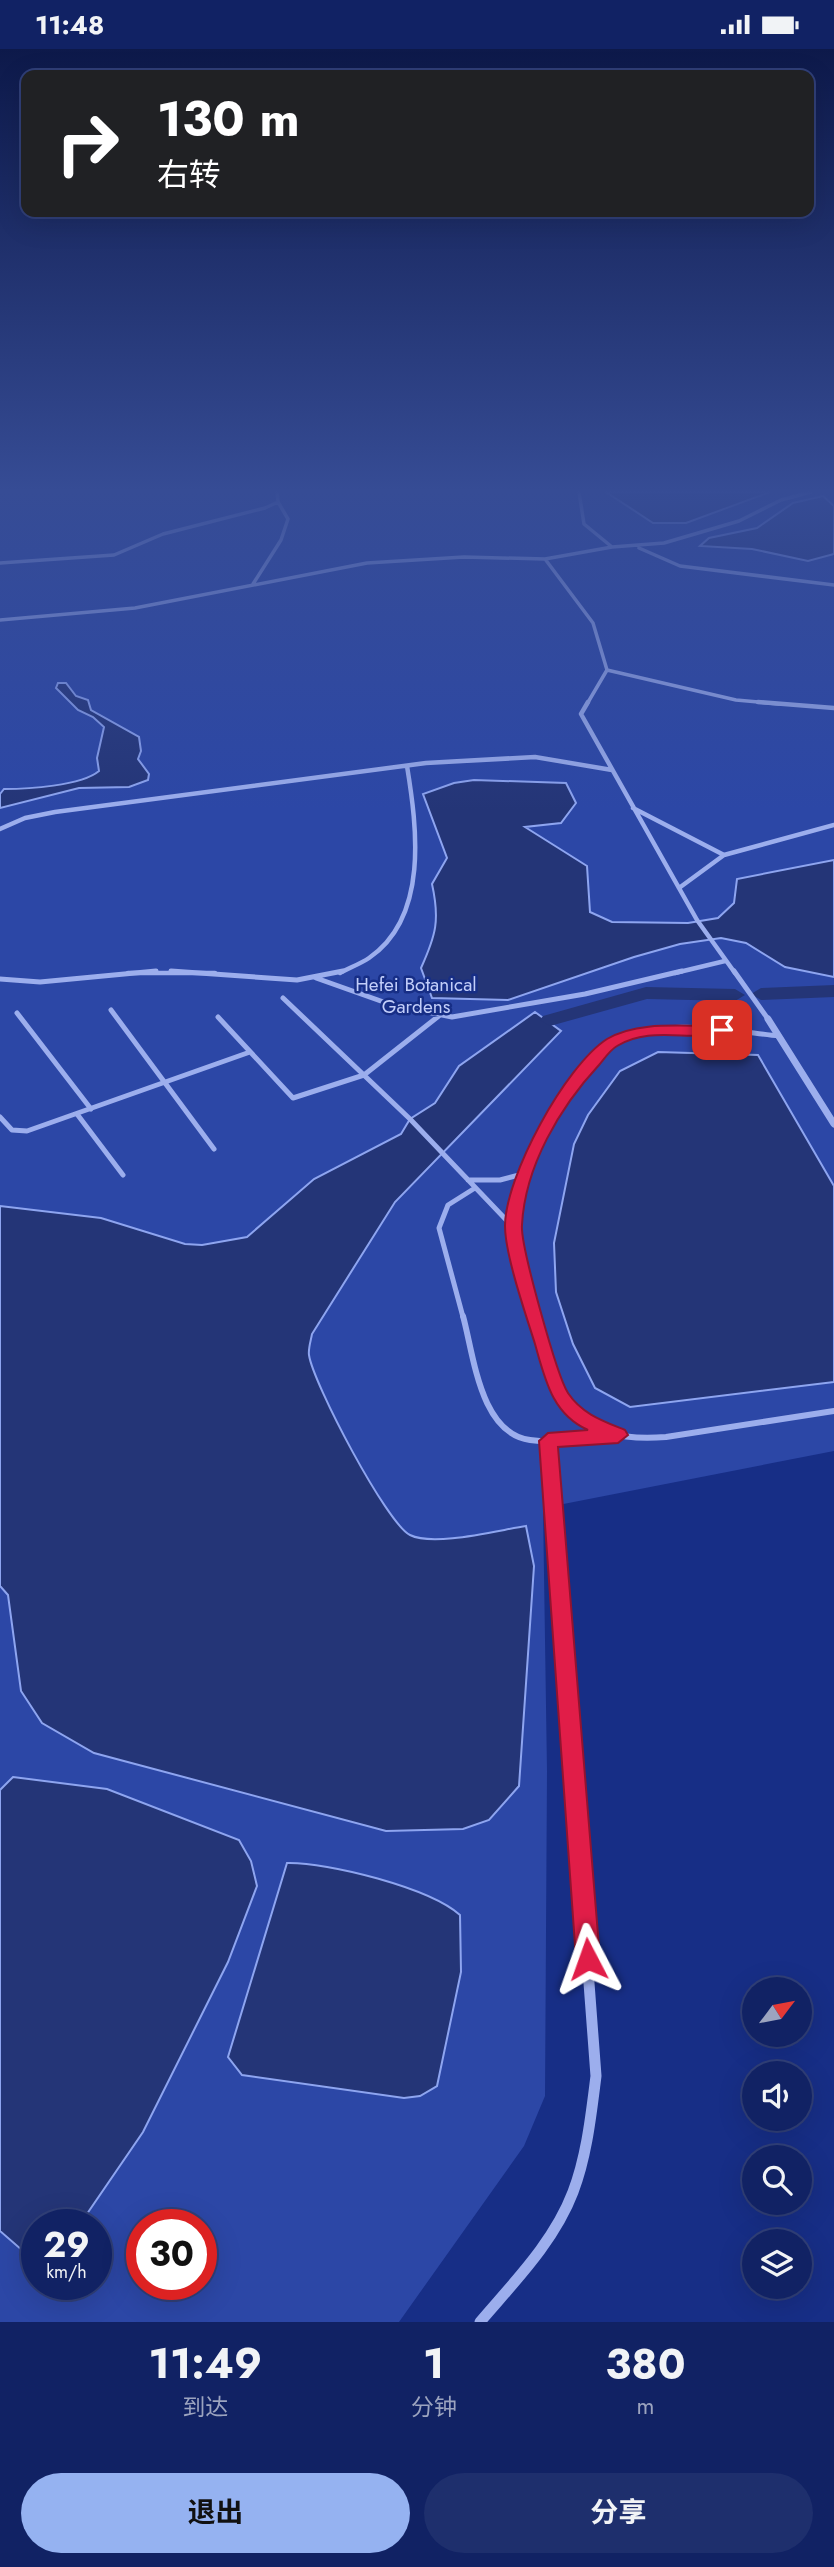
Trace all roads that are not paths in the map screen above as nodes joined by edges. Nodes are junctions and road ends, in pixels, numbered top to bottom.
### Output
1 (186, 598) edge
2 (574, 598) edge
3 (0, 620) edge
4 (607, 670) junction
5 (834, 708) edge
6 (407, 766) junction
7 (612, 770) junction
8 (633, 808) junction
9 (834, 825) edge
10 (0, 829) edge
11 (724, 855) junction
12 (678, 888) junction
13 (725, 961) junction
14 (316, 978) junction
15 (0, 979) edge
16 (283, 998) dead end
17 (110, 1010) dead end
18 (17, 1013) dead end
19 (440, 1015) junction
20 (218, 1017) dead end
21 (768, 1019) joint
22 (779, 1036) junction
23 (250, 1052) junction
24 (364, 1075) junction
25 (163, 1083) junction
26 (91, 1109) junction
27 (77, 1114) junction
28 (0, 1117) edge
29 (410, 1119) joint
30 (834, 1124) edge
31 (214, 1149) dead end
32 (523, 1174) junction
33 (123, 1175) dead end
34 (468, 1180) junction
35 (475, 1188) junction
36 (513, 1227) junction
37 (834, 1411) edge
38 (618, 1435) junction
39 (548, 1441) junction
40 (480, 2322) edge

1 - 3 lane
2 - 4 lane
4 - 5 lane
4 - 7 lane
6 - 7 lane
6 - 10 lane
6 - 14 lane
7 - 8 lane
8 - 11 lane
8 - 12 lane
9 - 11 lane
11 - 12 lane
12 - 13 lane
13 - 19 lane
13 - 21 lane
14 - 15 lane
14 - 19 lane
16 - 24 lane
17 - 25 lane
18 - 26 lane
19 - 24 lane
20 - 23 lane
21 - 22 street
22 - 30 street
22 - 32 lane
23 - 24 lane
23 - 25 lane
24 - 29 lane
25 - 26 lane
25 - 31 lane
26 - 27 lane
27 - 28 lane
27 - 33 lane
29 - 34 lane
32 - 34 lane
32 - 36 lane
34 - 35 lane
35 - 36 lane
35 - 39 lane
36 - 38 lane
37 - 38 lane
38 - 39 lane
39 - 40 street

